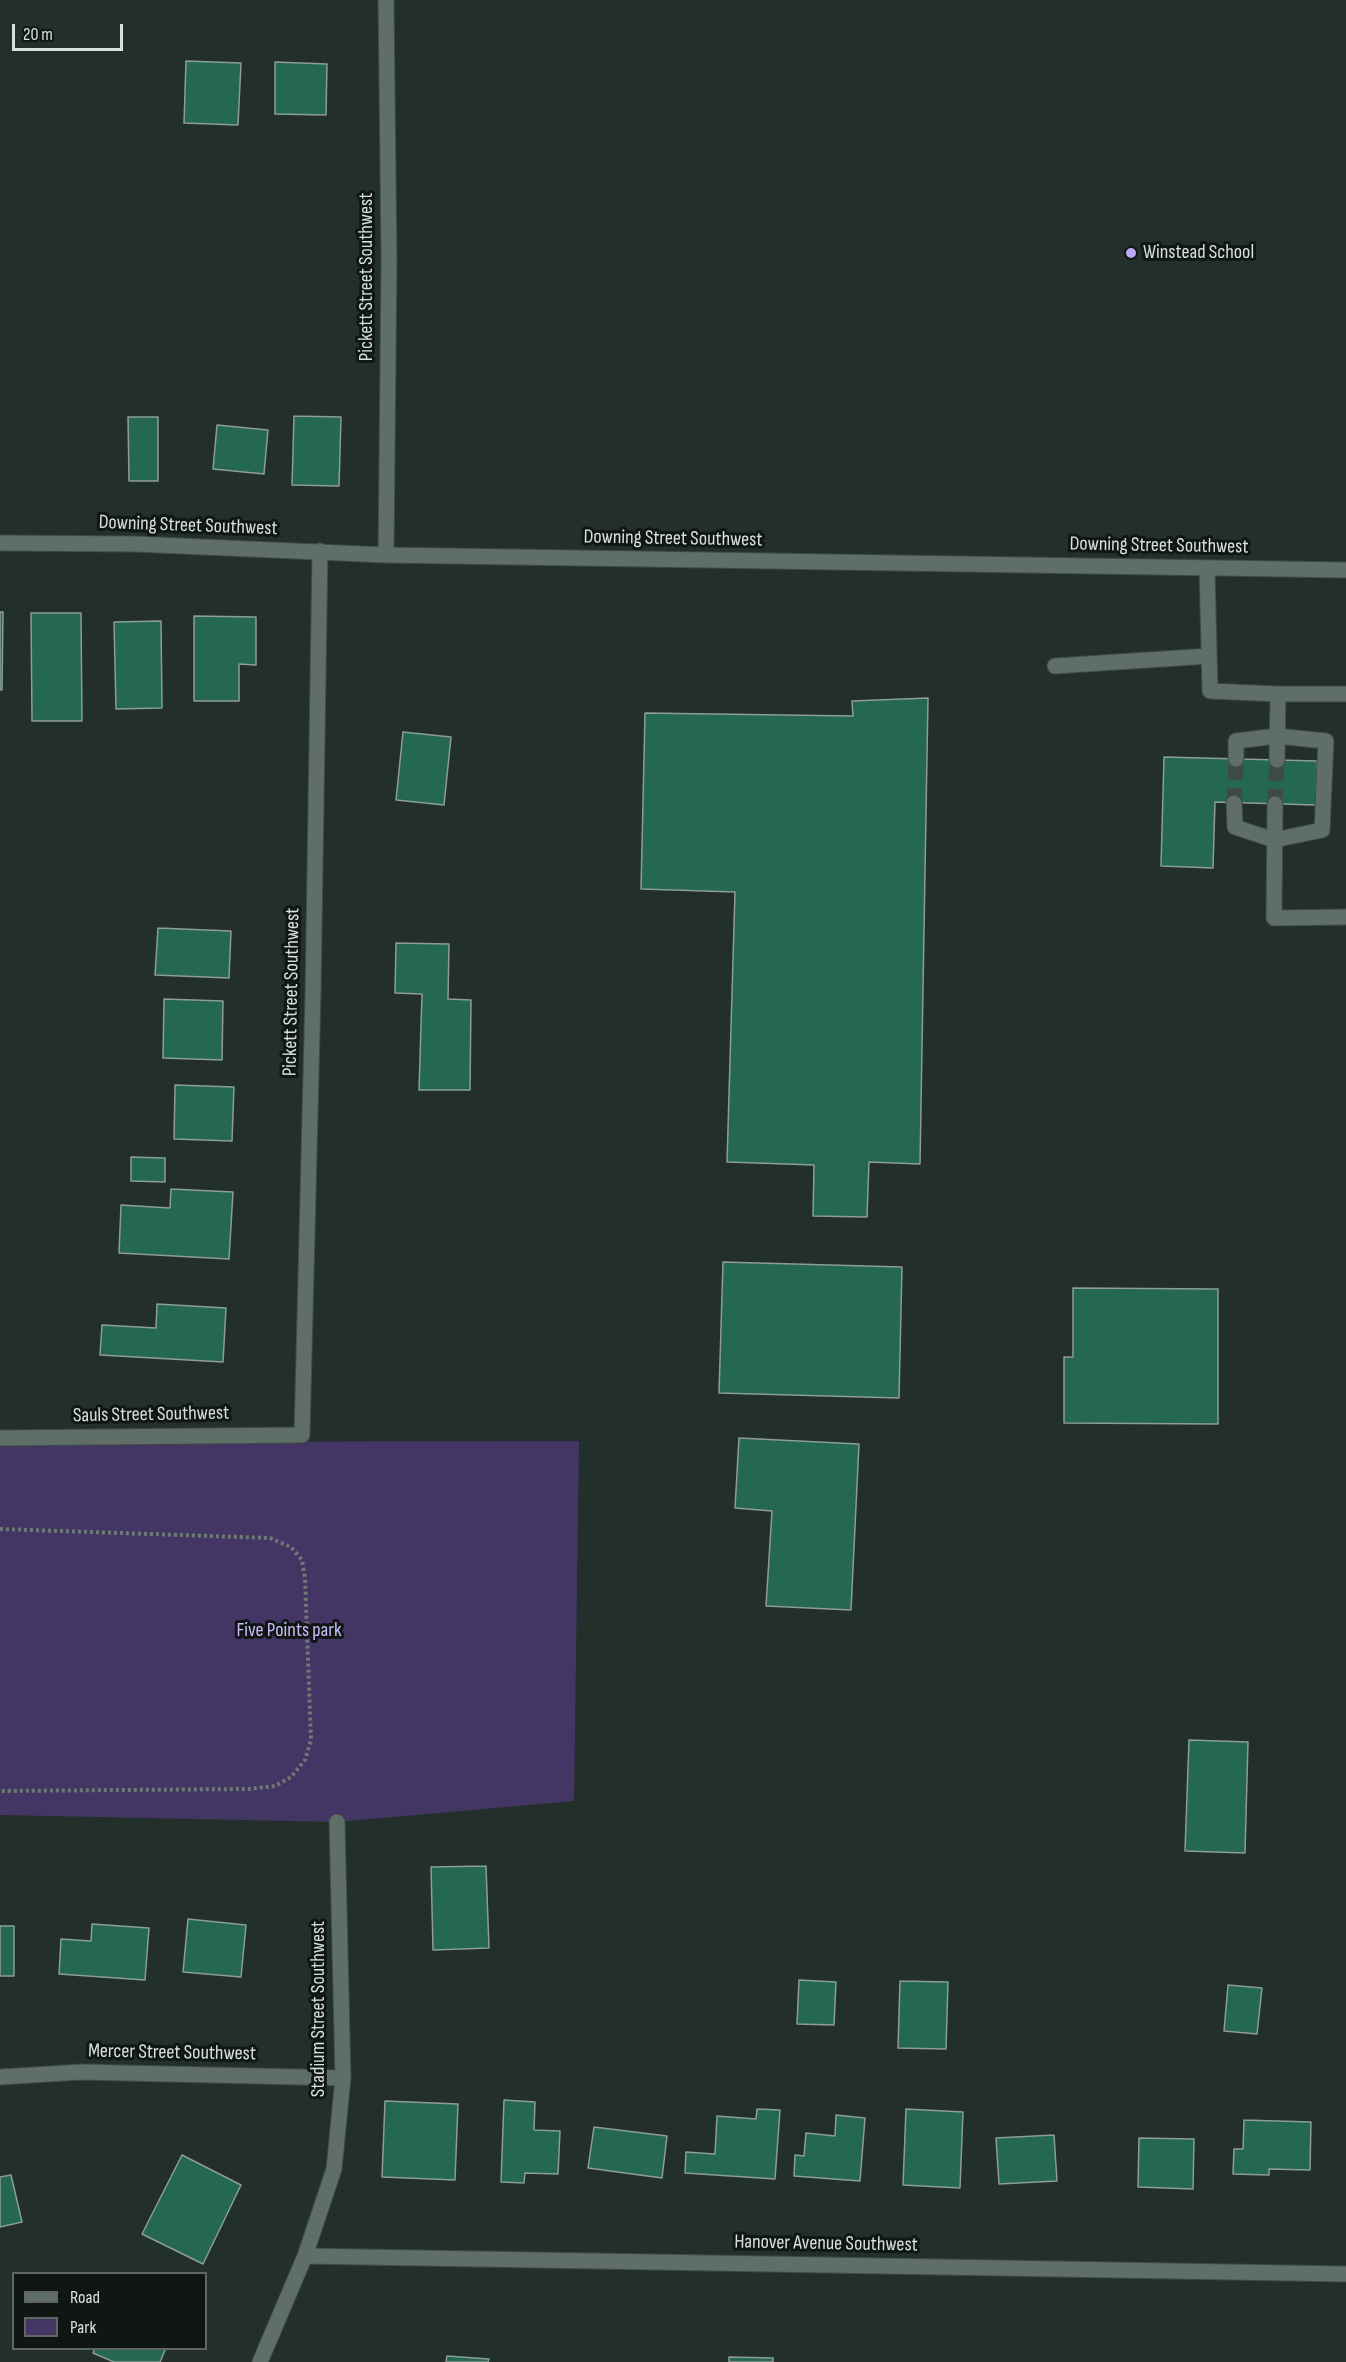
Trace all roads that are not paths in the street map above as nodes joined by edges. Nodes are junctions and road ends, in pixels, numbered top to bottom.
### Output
1 (386, 0) edge
2 (0, 543) edge
3 (320, 551) junction
4 (386, 555) junction
5 (1207, 568) junction
6 (1346, 570) edge
7 (1209, 656) junction
8 (1054, 666) dead end
9 (1278, 694) junction
10 (1346, 694) edge
11 (1277, 736) junction
12 (1236, 759) tunnel mouth
13 (1277, 760) tunnel mouth
14 (1234, 803) tunnel mouth
15 (1275, 804) tunnel mouth
16 (1274, 840) junction
17 (1346, 917) edge
18 (302, 1435) joint
19 (0, 1438) edge
20 (337, 1822) dead end
21 (0, 2077) edge
22 (343, 2078) junction
23 (306, 2256) junction
24 (1346, 2274) edge
25 (260, 2362) edge

1 - 4 street, Pickett Street Southwest
2 - 3 street, Downing Street Southwest
3 - 4 street, Downing Street Southwest
3 - 18 street, Pickett Street Southwest
4 - 5 street, Downing Street Southwest
5 - 6 street, Downing Street Southwest
5 - 7 street
7 - 8 street
7 - 9 street
9 - 10 street
9 - 11 street
11 - 12 street
11 - 13 street
11 - 16 street
14 - 16 street
15 - 16 street
16 - 17 street
18 - 19 street, Sauls Street Southwest
20 - 22 street, Stadium Street Southwest
21 - 22 street, Mercer Street Southwest
22 - 23 street, Stadium Street Southwest
23 - 24 street, Hanover Avenue Southwest
23 - 25 street, Stadium Street Southwest

